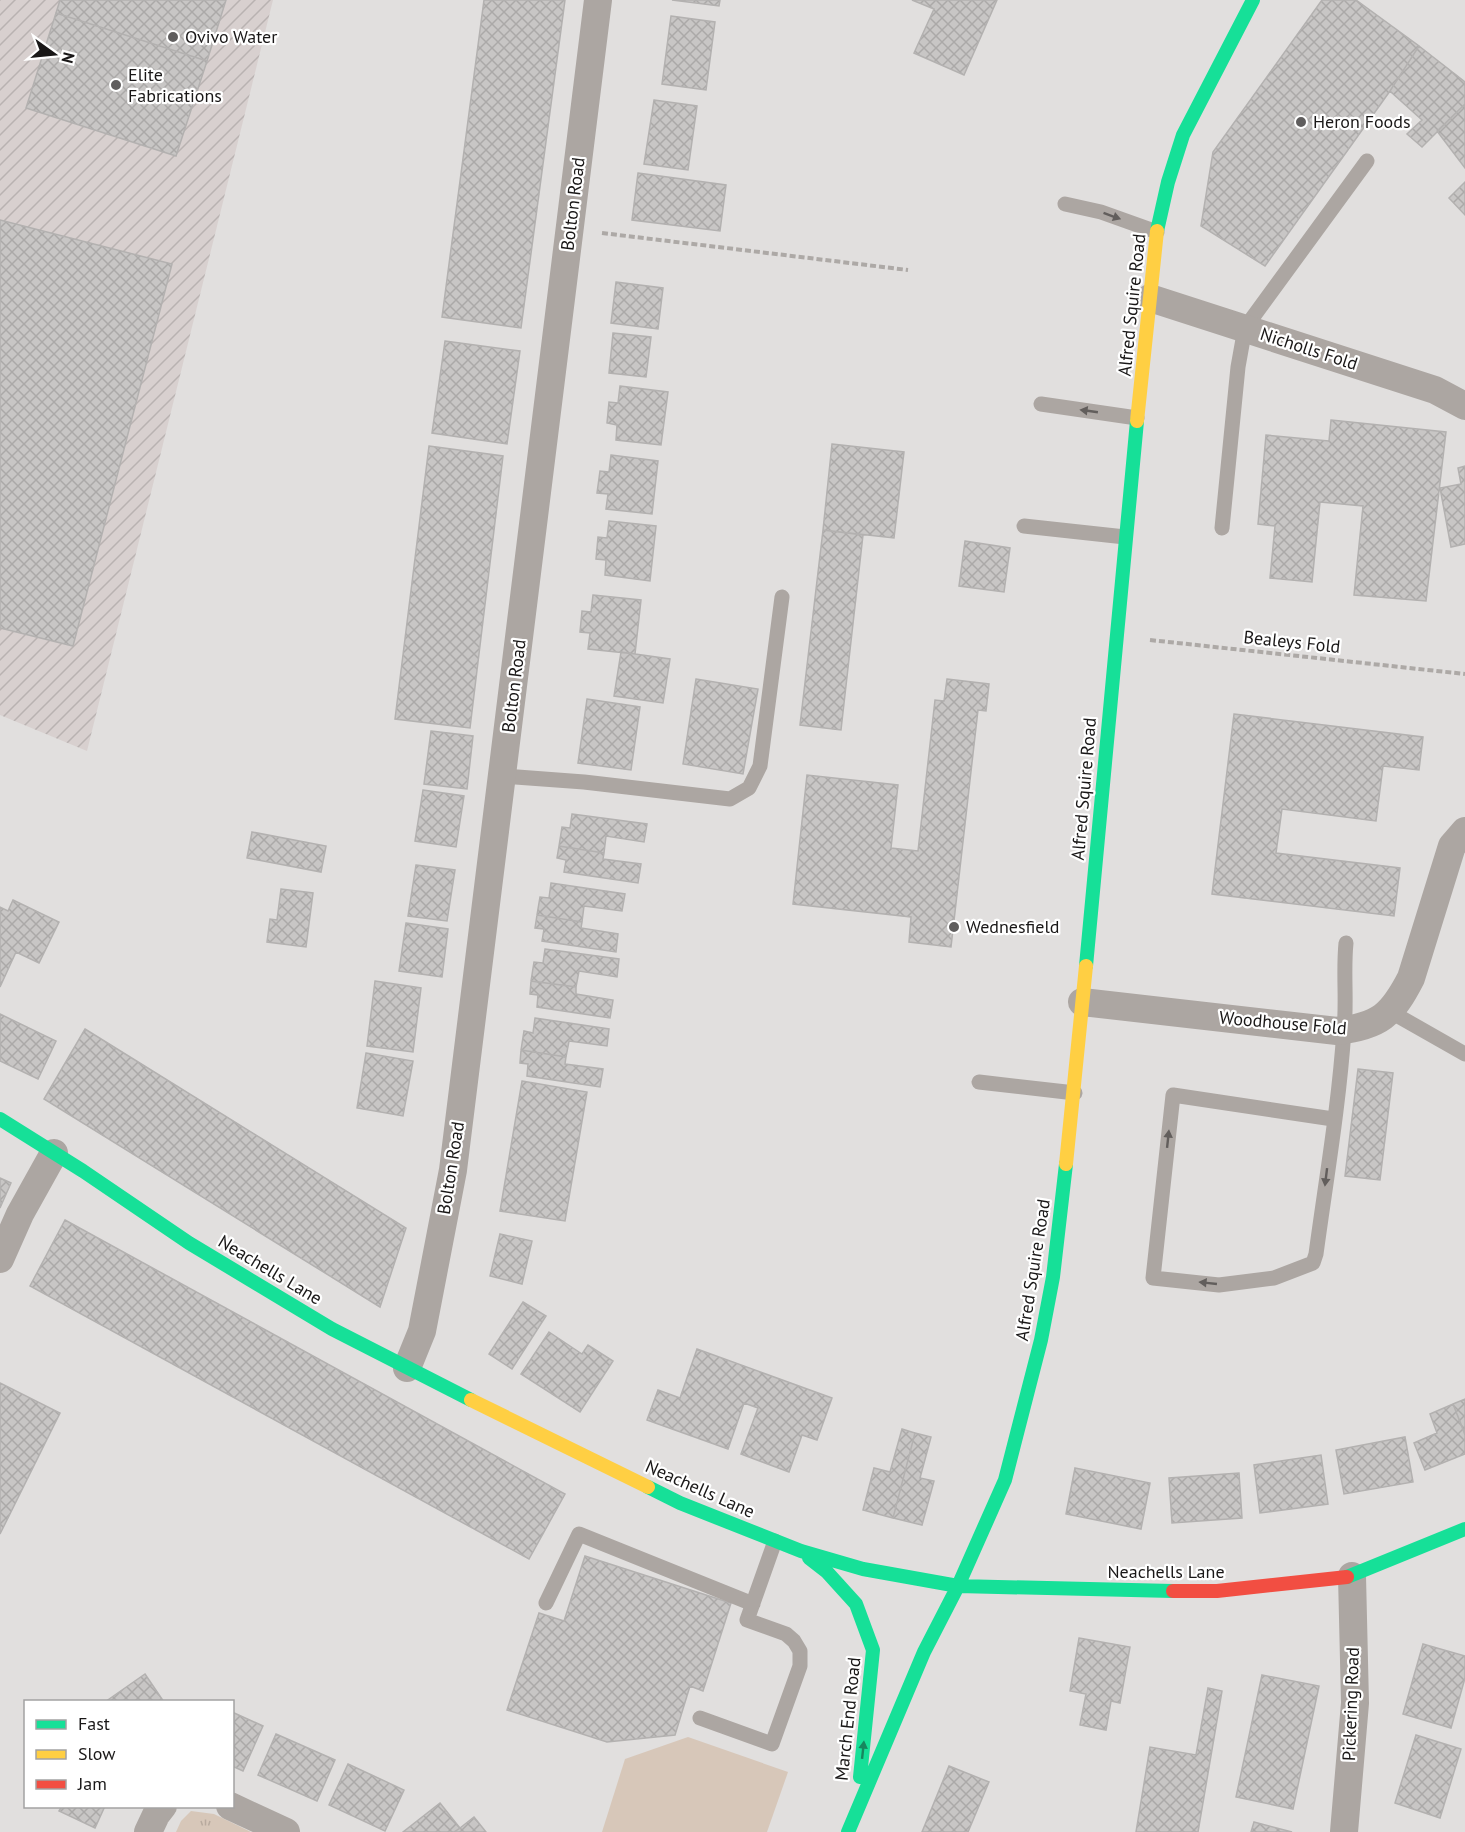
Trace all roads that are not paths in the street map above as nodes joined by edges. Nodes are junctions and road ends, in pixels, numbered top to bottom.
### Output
1 (598, 0) edge
2 (1253, 0) edge
3 (1367, 161) dead end
4 (1065, 204) dead end
5 (1157, 232) junction
6 (1150, 298) junction
7 (1245, 328) junction
8 (1041, 404) dead end
9 (1465, 406) edge
10 (1137, 418) junction
11 (1024, 526) dead end
12 (1222, 528) dead end
13 (1125, 537) junction
14 (782, 597) dead end
15 (503, 776) junction
16 (1465, 831) edge
17 (1346, 943) dead end
18 (1082, 1002) junction
19 (1391, 1012) junction
20 (1344, 1030) junction
21 (1465, 1054) edge
22 (979, 1082) dead end
23 (1076, 1093) junction
24 (0, 1119) edge
25 (1333, 1119) junction
26 (54, 1153) junction
27 (0, 1259) edge
28 (407, 1368) junction
29 (1465, 1529) edge
30 (775, 1541) junction
31 (801, 1551) junction
32 (1352, 1576) junction
33 (958, 1586) junction
34 (546, 1603) dead end
35 (753, 1604) junction
36 (700, 1718) dead end
37 (162, 1808) edge
38 (234, 1808) edge
39 (857, 1809) junction
40 (148, 1832) edge
41 (286, 1832) edge
42 (848, 1832) edge
43 (1344, 1832) edge

1 - 15 street, Bolton Road
2 - 5 street, Alfred Squire Road
3 - 7 lane
4 -> 5 lane
5 - 6 street, Alfred Squire Road
6 - 7 street, Nicholls Fold
6 - 10 street, Alfred Squire Road
7 - 9 street, Nicholls Fold
7 - 12 lane
10 -> 8 lane
10 - 13 street, Alfred Squire Road
11 - 13 lane
13 - 18 street, Alfred Squire Road
14 - 15 lane
15 - 28 street, Bolton Road
16 - 19 street
17 - 20 lane
18 - 20 street, Woodhouse Fold
18 - 23 street, Alfred Squire Road
19 - 20 street, Woodhouse Fold
19 - 21 lane
20 - 25 lane
22 - 23 lane
23 - 33 street, Alfred Squire Road
24 - 26 street, Neachells Lane
25 -> 25 lane
26 - 27 street
26 - 28 street, Neachells Lane
28 - 30 street, Neachells Lane
29 - 32 street, Neachells Lane
30 - 31 street, Neachells Lane
30 - 35 lane
31 - 33 street, Neachells Lane
39 -> 31 street, March End Road
32 - 33 street, Neachells Lane
32 - 43 street, Pickering Road
33 - 39 street, March End Road
34 - 35 lane
35 - 36 lane
37 - 40 street
38 - 41 street
39 - 42 street, March End Road

